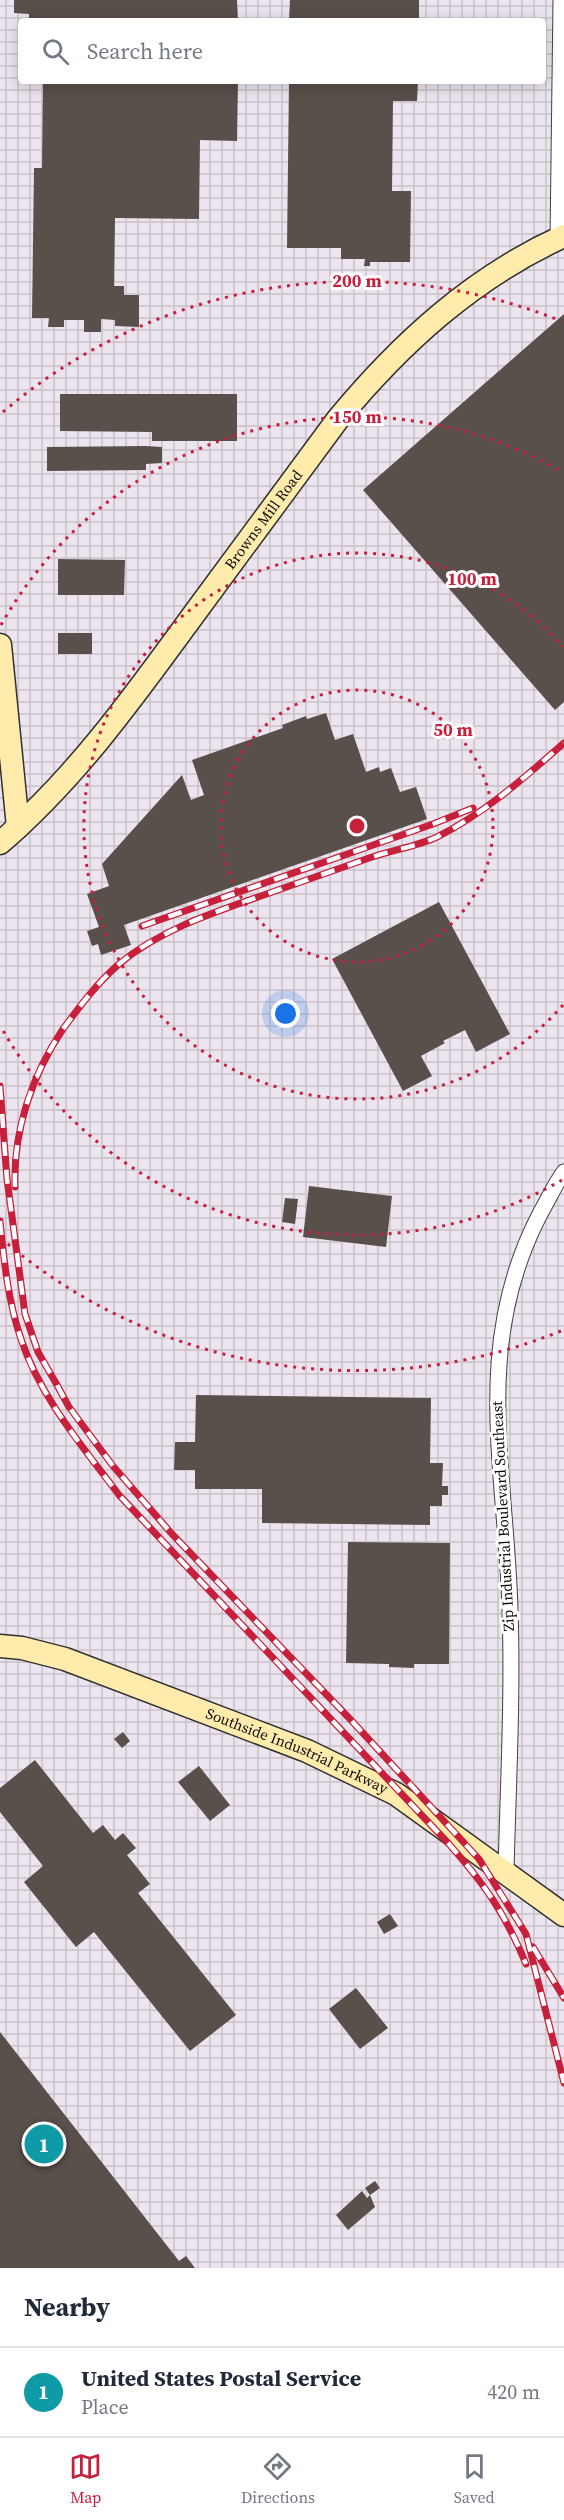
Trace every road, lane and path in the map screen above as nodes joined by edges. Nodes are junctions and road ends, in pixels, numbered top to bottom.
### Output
1 (561, 0) edge
2 (561, 237) edge
3 (0, 645) edge
4 (18, 827) junction
5 (0, 843) edge
6 (564, 1172) edge
7 (0, 1646) edge
8 (507, 1873) junction
9 (564, 1915) edge

1 - 2 street
2 - 4 street, Browns Mill Road
3 - 4 street
4 - 5 street, Browns Mill Road
6 - 8 street, Zip Industrial Boulevard Southeast
7 - 8 street, Southside Industrial Parkway
8 - 9 street, Southside Industrial Parkway

